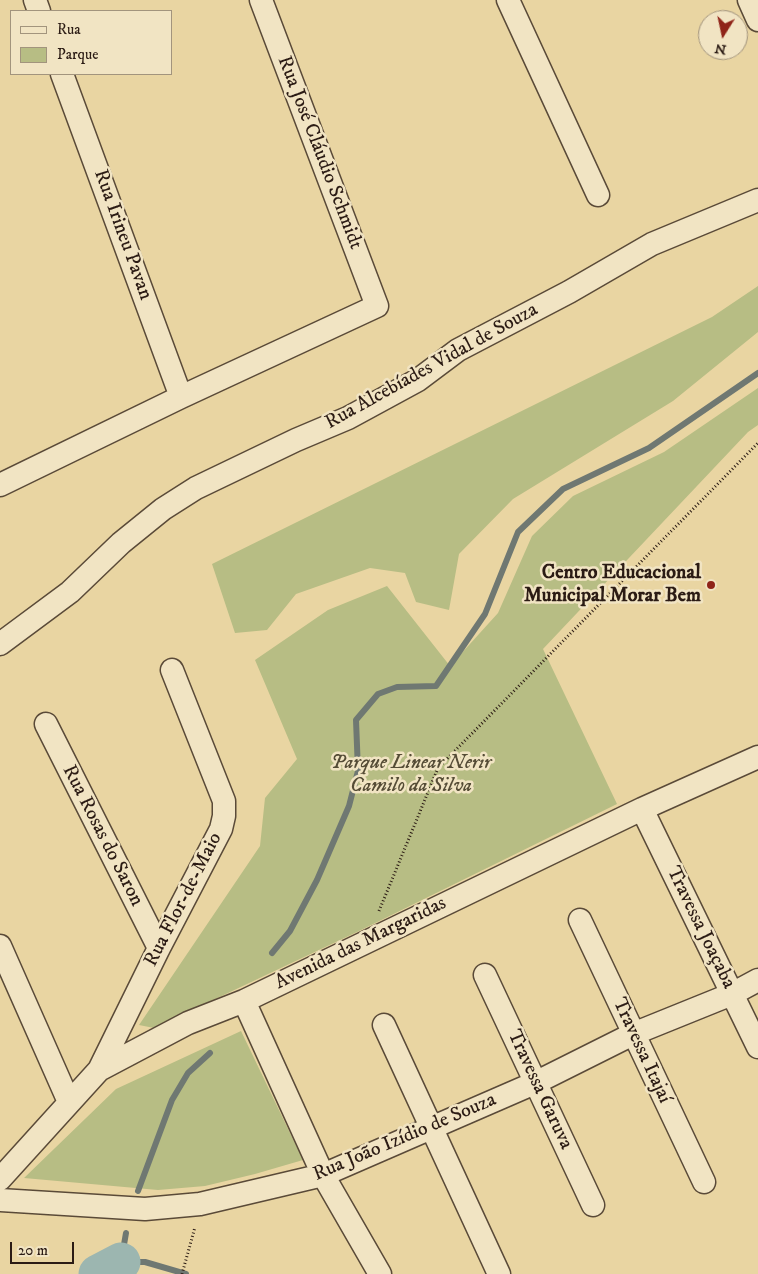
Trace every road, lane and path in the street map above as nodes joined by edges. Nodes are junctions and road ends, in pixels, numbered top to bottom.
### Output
1 (261, 0) edge
2 (508, 0) edge
3 (749, 0) edge
4 (758, 20) edge
5 (62, 75) edge
6 (598, 194) dead end
7 (758, 200) edge
8 (181, 397) junction
9 (758, 443) edge
10 (0, 485) edge
11 (0, 644) edge
12 (172, 670) dead end
13 (46, 724) dead end
14 (758, 757) edge
15 (642, 809) junction
16 (580, 920) dead end
17 (377, 937) junction
18 (0, 946) edge
19 (158, 948) junction
20 (485, 975) dead end
21 (758, 980) edge
22 (732, 994) junction
23 (244, 1001) junction
24 (384, 1025) dead end
25 (633, 1034) junction
26 (758, 1047) edge
27 (99, 1070) junction
28 (537, 1082) junction
29 (69, 1102) junction
30 (432, 1129) junction
31 (322, 1175) junction
32 (0, 1180) edge
33 (704, 1182) dead end
34 (0, 1200) edge
35 (593, 1205) dead end
36 (189, 1251) dead end
37 (375, 1271) edge
38 (182, 1274) edge
39 (499, 1274) edge

1 - 8 street, Rua José Cláudio Schmidt
2 - 6 street
3 - 4 street
5 - 8 street, Rua Irineu Pavan
7 - 11 street, Rua Alcebíades Vidal de Souza
8 - 10 street
9 - 17 path
12 - 19 street, Rua Flor-de-Maio
13 - 19 street, Rua Rosas do Saron
14 - 15 street, Avenida das Margaridas
15 - 17 street, Avenida das Margaridas
15 - 22 street, Travessa Joaçaba
16 - 25 street, Travessa Itajaí
17 - 23 street, Avenida das Margaridas
18 - 29 street
19 - 27 street, Rua Flor-de-Maio
20 - 28 street, Travessa Garuva
21 - 22 street, Rua João Izídio de Souza
22 - 25 street, Rua João Izídio de Souza
22 - 26 street, Travessa Joaçaba
23 - 27 street, Avenida das Margaridas
23 - 31 street
24 - 30 street
25 - 28 street, Rua João Izídio de Souza
25 - 33 street, Travessa Itajaí
27 - 29 street, Avenida das Margaridas
28 - 30 street, Rua João Izídio de Souza
28 - 35 street, Travessa Garuva
29 - 32 street, Avenida das Margaridas
30 - 31 street, Rua João Izídio de Souza
30 - 39 street
31 - 34 street, Rua João Izídio de Souza
31 - 37 street
36 - 38 path

